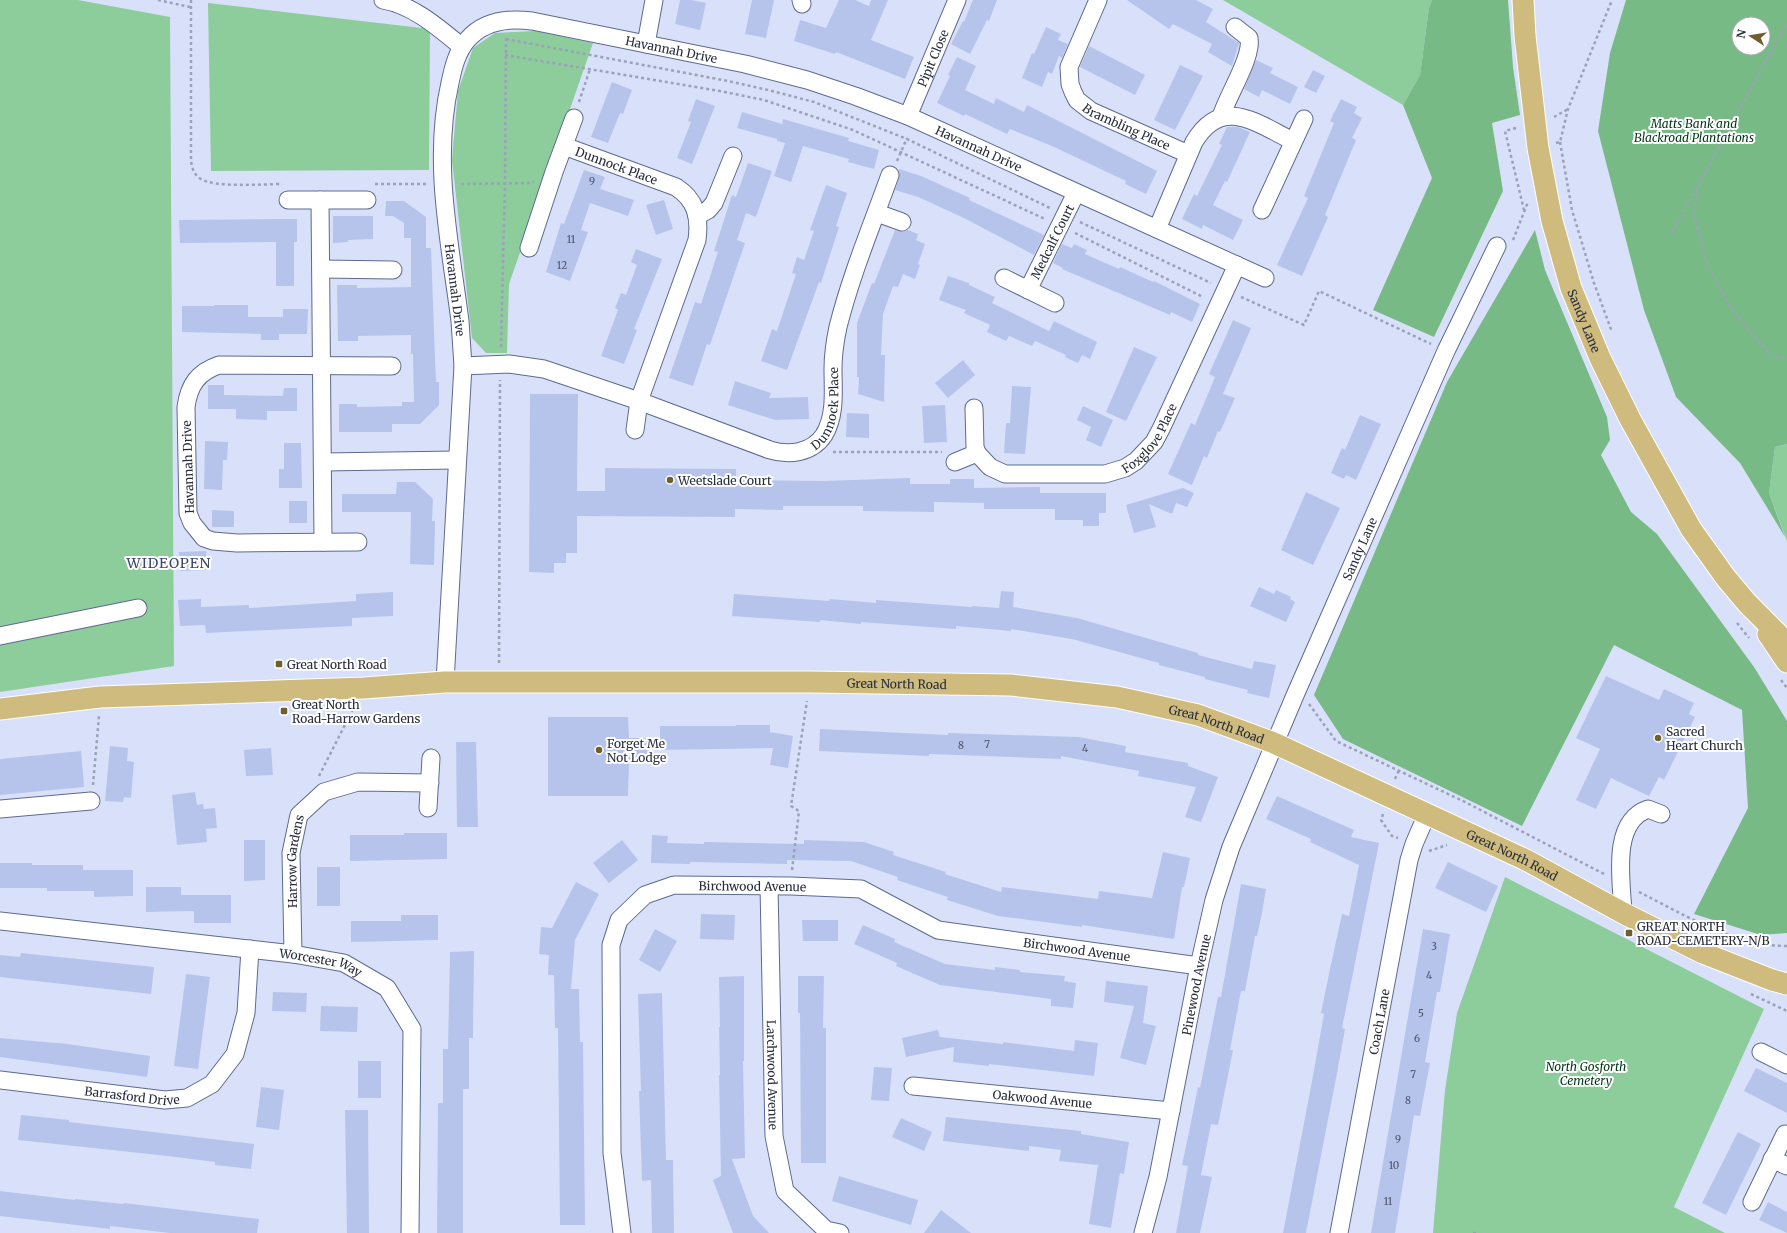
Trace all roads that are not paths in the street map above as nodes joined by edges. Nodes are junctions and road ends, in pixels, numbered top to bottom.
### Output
1 (383, 0) edge
2 (654, 0) edge
3 (957, 0) edge
4 (1098, 0) edge
5 (1523, 0) edge
6 (1234, 27) dead end
7 (646, 44) junction
8 (462, 47) junction
9 (1221, 117) junction
10 (574, 118) road end
11 (911, 118) junction
12 (1304, 119) dead end
13 (1294, 141) junction
14 (564, 146) junction
15 (1188, 154) junction
16 (733, 156) dead end
17 (890, 175) road end
18 (287, 192) road end
19 (1076, 193) junction
20 (320, 200) junction
21 (366, 200) dead end
22 (1262, 210) dead end
23 (876, 213) junction
24 (697, 216) junction
25 (902, 222) dead end
26 (1157, 229) junction
27 (1497, 246) dead end
28 (529, 248) dead end
29 (1236, 265) junction
30 (321, 269) junction
31 (393, 270) dead end
32 (1004, 278) dead end
33 (1265, 278) dead end
34 (1028, 290) junction
35 (1055, 303) dead end
36 (321, 365) junction
37 (392, 366) dead end
38 (463, 366) junction
39 (639, 401) junction
40 (974, 408) dead end
41 (635, 430) dead end
42 (977, 454) junction
43 (457, 460) junction
44 (323, 462) junction
45 (955, 462) road end
46 (323, 542) junction
47 (358, 542) dead end
48 (1747, 603) junction
49 (138, 608) dead end
50 (0, 636) edge
51 (1787, 643) edge
52 (1787, 662) edge
53 (446, 682) junction
54 (0, 709) edge
55 (1274, 743) junction
56 (430, 758) dead end
57 (430, 783) junction
58 (91, 801) road end
59 (428, 808) dead end
60 (0, 809) edge
61 (1427, 814) junction
62 (1661, 814) dead end
63 (769, 886) junction
64 (1623, 914) junction
65 (0, 921) edge
66 (250, 949) junction
67 (293, 954) junction
68 (1199, 966) junction
69 (1735, 966) junction
70 (1787, 968) edge
71 (1787, 984) edge
72 (1761, 1052) dead end
73 (1787, 1065) edge
74 (0, 1080) edge
75 (913, 1086) dead end
76 (1171, 1111) junction
77 (1785, 1134) dead end
78 (1780, 1163) edge
79 (1752, 1202) dead end
80 (410, 1233) edge
81 (622, 1233) edge
82 (840, 1233) edge
83 (1144, 1233) edge
84 (1339, 1233) edge

1 - 8 street
2 - 7 street
3 - 11 street, Pipit Close
4 - 15 street, Brambling Place
5 - 48 main road, Sandy Lane
6 - 9 street
7 - 8 street, Havannah Drive
7 - 11 street, Havannah Drive
8 - 38 street, Havannah Drive
9 - 13 street
9 - 15 street
10 - 14 street, Dunnock Place
11 - 19 street, Havannah Drive
12 - 13 street
13 - 22 street
14 - 24 street, Dunnock Place
14 - 28 street, Dunnock Place
15 - 26 street
16 - 24 street
17 - 23 street, Dunnock Place
18 - 20 street
19 - 26 street, Havannah Drive
19 - 34 street, Medcalf Court
20 - 21 street
20 - 30 street
23 - 25 street
23 - 39 street, Dunnock Place
24 - 39 street, Dunnock Place
26 - 29 street, Havannah Drive
27 - 55 street, Sandy Lane
29 - 33 street, Havannah Drive
29 - 42 street, Foxglove Place
30 - 31 street
30 - 36 street
32 - 34 street, Medcalf Court
34 - 35 street, Medcalf Court
36 - 37 street, Havannah Drive
36 - 44 street
36 - 46 street, Havannah Drive
38 - 39 street, Dunnock Place
38 - 43 street, Havannah Drive
39 - 41 street
40 - 42 street
42 - 45 street
43 - 44 street
43 - 53 street, Havannah Drive
44 - 46 street
46 - 47 street, Havannah Drive
48 - 51 main road, Sandy Lane
48 - 52 main road, Sandy Lane
49 - 50 street
53 - 54 main road, Great North Road
53 - 55 main road, Great North Road
55 - 61 main road, Great North Road
55 - 68 street, Pinewood Avenue
56 - 57 street
57 - 59 street
57 - 67 street, Harrow Gardens
58 - 60 street
61 - 64 main road, Great North Road
61 - 84 street, Coach Lane
62 - 64 street
63 - 68 street, Birchwood Avenue
63 - 81 street, Birchwood Avenue
63 - 82 street, Larchwood Avenue
64 - 69 main road, Great North Road
65 - 66 street, Worcester Way
66 - 67 street, Worcester Way
66 - 74 street, Barrasford Drive
67 - 80 street, Worcester Way
68 - 76 street, Pinewood Avenue
69 - 70 main road, Great North Road
69 - 71 main road, Great North Road
72 - 73 street
75 - 76 street, Oakwood Avenue
76 - 83 street, Pinewood Avenue
77 - 78 street
78 - 79 street

